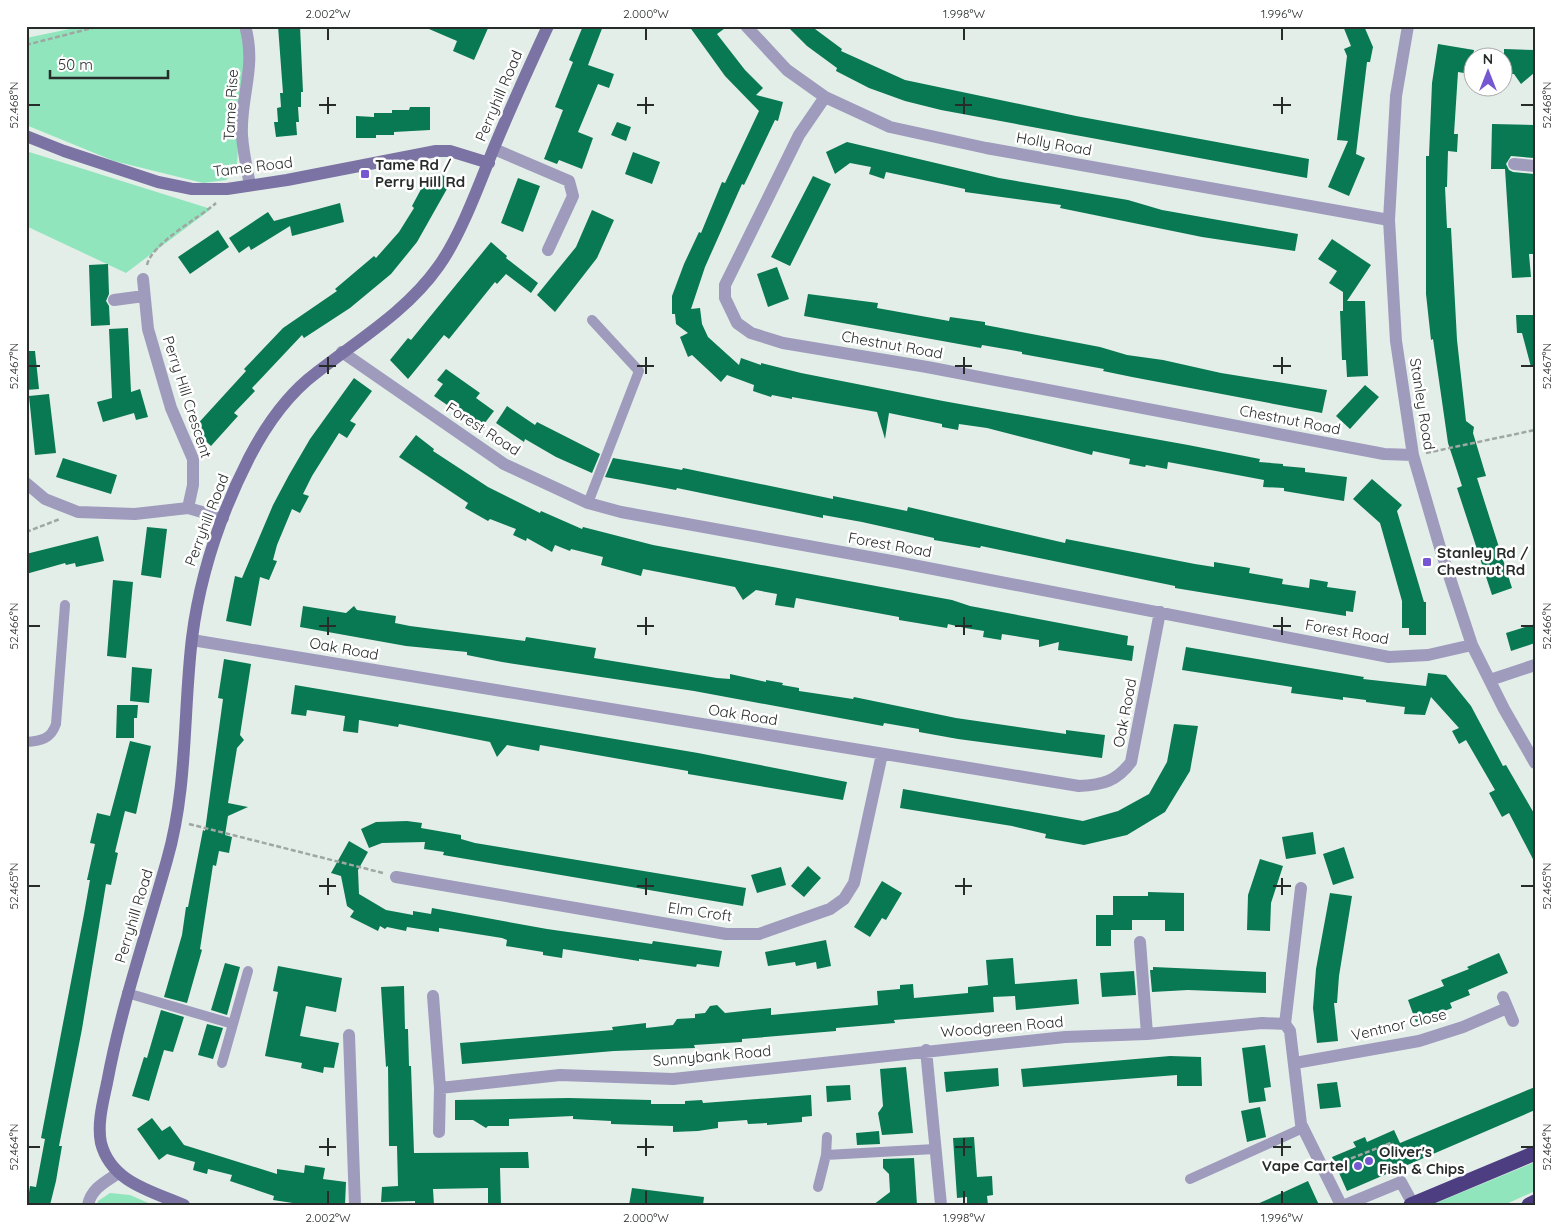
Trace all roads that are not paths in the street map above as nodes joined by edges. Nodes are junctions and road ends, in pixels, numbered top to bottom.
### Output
1 (245, 26) edge
2 (548, 26) edge
3 (746, 26) edge
4 (1408, 26) edge
5 (825, 97) junction
6 (26, 136) edge
7 (494, 149) junction
8 (488, 163) junction
9 (1514, 164) dead end
10 (1535, 166) edge
11 (250, 186) junction
12 (1389, 220) junction
13 (548, 250) dead end
14 (144, 279) road end
15 (144, 296) junction
16 (114, 300) dead end
17 (592, 320) dead end
18 (342, 352) junction
19 (1413, 455) junction
20 (26, 483) edge
21 (588, 503) junction
22 (188, 508) junction
23 (222, 518) junction
24 (65, 606) dead end
25 (1160, 612) junction
26 (192, 640) junction
27 (1472, 645) junction
28 (1535, 665) edge
29 (1490, 680) junction
30 (26, 742) edge
31 (882, 754) junction
32 (1535, 763) edge
33 (396, 876) road end
34 (1301, 888) dead end
35 (1140, 942) dead end
36 (248, 971) dead end
37 (127, 993) junction
38 (433, 996) dead end
39 (1513, 1021) dead end
40 (233, 1024) junction
41 (1285, 1024) junction
42 (1147, 1034) junction
43 (349, 1035) dead end
44 (926, 1050) junction
45 (222, 1063) dead end
46 (1295, 1063) junction
47 (440, 1088) junction
48 (1303, 1128) junction
49 (439, 1132) dead end
50 (827, 1137) dead end
51 (935, 1149) junction
52 (1535, 1153) edge
53 (826, 1155) junction
54 (117, 1174) junction
55 (1190, 1179) dead end
56 (818, 1187) dead end
57 (1535, 1202) edge
58 (1412, 1204) edge
59 (88, 1205) edge
60 (184, 1205) edge
61 (355, 1205) edge
62 (941, 1205) edge
63 (1341, 1205) edge
64 (1345, 1205) edge
65 (1529, 1205) edge

1 - 11 street, Tame Rise
2 - 7 street, Perryhill Road
3 - 5 street, Holly Road
4 - 12 street, Stanley Road
5 - 12 street, Holly Road
5 - 19 street, Chestnut Road
6 - 11 street, Tame Road
7 - 8 street, Perryhill Road
7 - 13 street
8 - 11 street, Tame Road
8 - 18 street, Perryhill Road
9 - 10 street
12 - 19 street, Stanley Road
14 - 15 street, Perry Hill Crescent
15 - 16 street
15 - 22 street, Perry Hill Crescent
17 - 21 lane
18 - 21 street, Forest Road
18 - 23 street, Perryhill Road
19 - 27 street, Stanley Road
20 - 22 street
21 - 25 street, Forest Road
22 - 23 street
23 - 26 street, Perryhill Road
24 - 30 lane
25 - 27 street, Forest Road
25 - 31 street, Oak Road
26 - 31 street, Oak Road
26 - 37 street, Perryhill Road
27 - 29 street, Stanley Road
28 - 29 street
29 - 32 street, Stanley Road
31 - 33 street, Elm Croft
34 - 41 street
35 - 42 street
36 - 40 lane
37 - 40 lane
37 - 54 street, Perryhill Road
38 - 47 street
39 - 46 street, Ventnor Close
40 - 45 lane
41 - 42 street, Woodgreen Road
41 - 46 street
42 - 44 street, Woodgreen Road
43 - 61 street
44 - 47 street, Sunnybank Road
44 - 51 street, Woodgreen Road
46 - 48 street
47 - 49 street
48 - 55 lane
48 - 63 street
50 - 53 lane
51 - 53 lane
51 - 62 street, Woodgreen Road
52 - 58 highway
53 - 56 lane
54 - 59 street
54 - 60 street
57 - 65 highway
58 - 64 street

